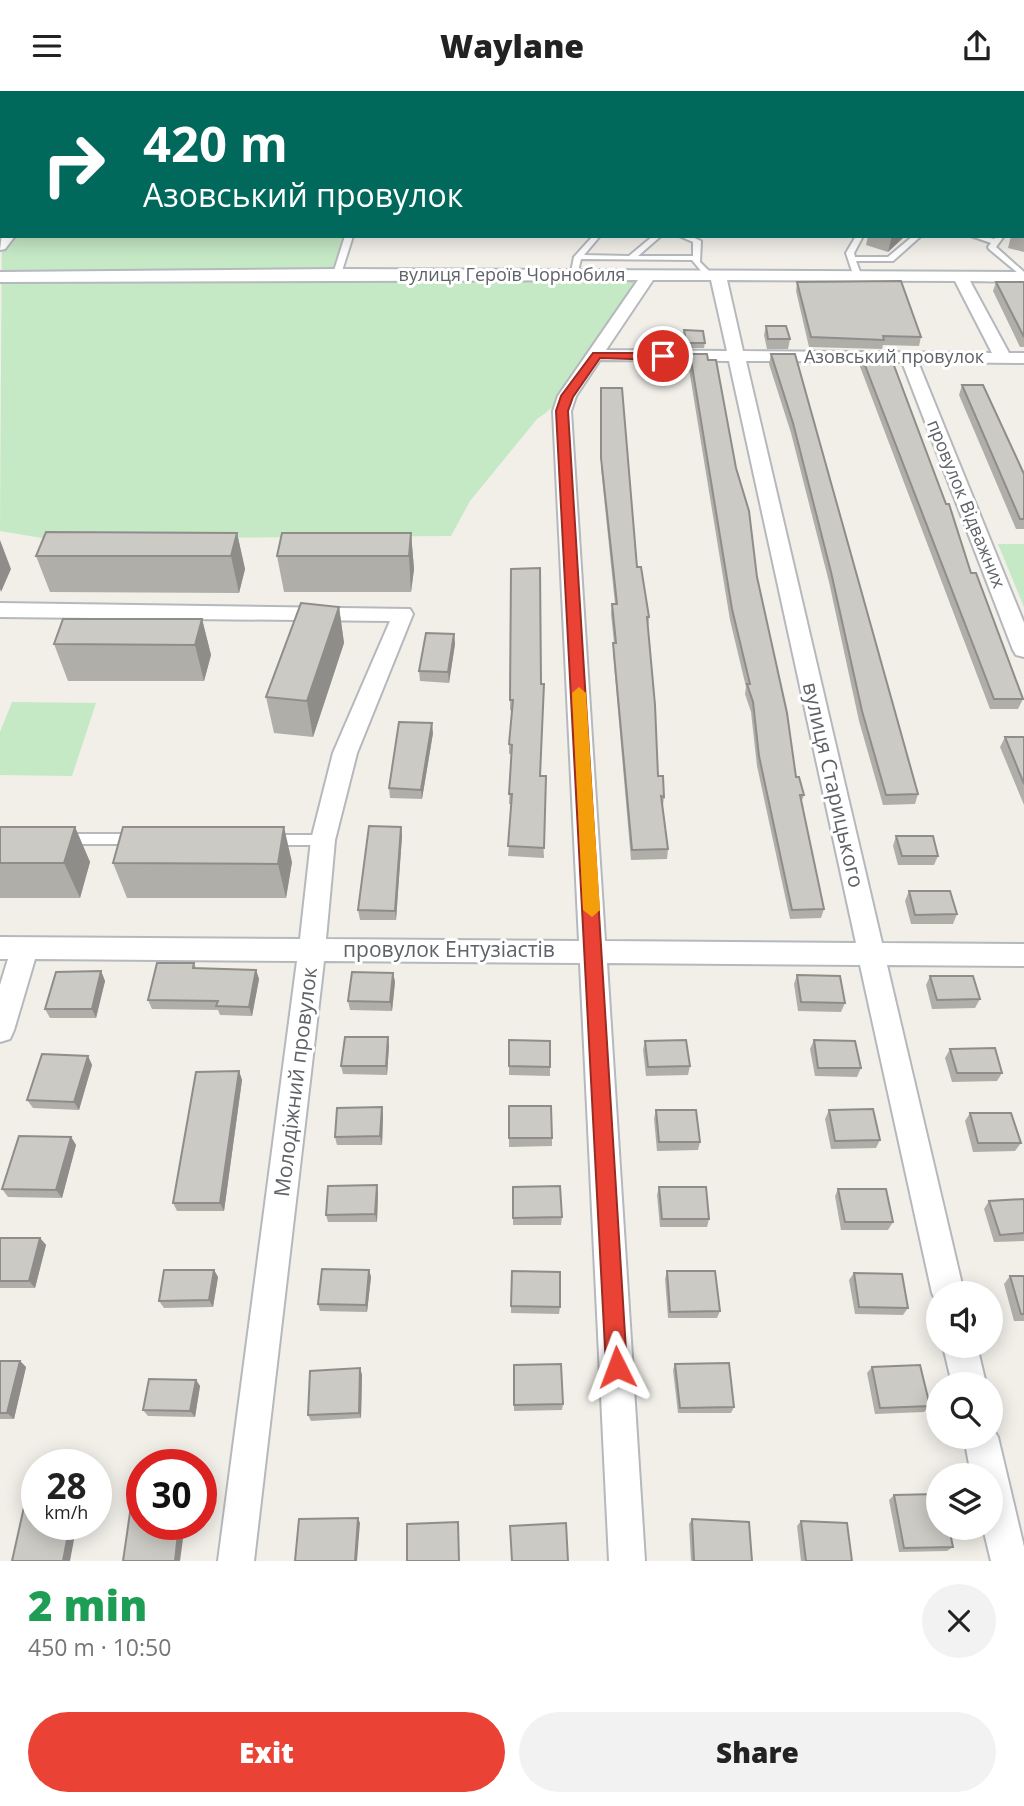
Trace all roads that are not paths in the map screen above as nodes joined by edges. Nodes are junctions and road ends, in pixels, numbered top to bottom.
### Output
1 (348, 238) edge
2 (595, 238) edge
3 (657, 238) edge
4 (688, 238) edge
5 (859, 238) edge
6 (916, 238) edge
7 (998, 239) edge
8 (578, 257) junction
9 (696, 258) junction
10 (852, 259) junction
11 (639, 267) junction
12 (337, 274) junction
13 (573, 275) junction
14 (0, 277) edge
15 (714, 277) junction
16 (858, 277) junction
17 (960, 277) junction
18 (1024, 277) edge
19 (597, 355) junction
20 (736, 357) junction
21 (908, 357) junction
22 (1003, 358) junction
23 (1024, 358) edge
24 (0, 610) edge
25 (1024, 650) edge
26 (49, 839) edge
27 (151, 839) edge
28 (257, 840) edge
29 (323, 840) junction
30 (12, 948) edge
31 (312, 950) junction
32 (594, 951) junction
33 (872, 954) junction
34 (1024, 955) edge
35 (0, 1030) edge
36 (945, 1281) edge
37 (1003, 1535) edge
38 (236, 1561) edge
39 (627, 1561) edge
40 (1009, 1561) edge

1 - 12 lane
2 - 8 lane
3 - 11 lane
4 - 9 lane
5 - 10 lane
6 - 10 lane
7 - 18 lane
8 - 11 lane
8 - 13 lane
9 - 11 lane
9 - 15 lane
10 - 16 lane
11 - 13 street, вулиця Героїв Чорнобиля
11 - 15 street, вулиця Героїв Чорнобиля
11 - 19 street
12 - 13 street, вулиця Героїв Чорнобиля
12 - 14 street, вулиця Героїв Чорнобиля
15 - 16 street, вулиця Героїв Чорнобиля
15 - 20 street, вулиця Старицького
16 - 17 street, вулиця Героїв Чорнобиля
17 - 18 street, вулиця Героїв Чорнобиля
17 - 22 street
19 - 20 street, Азовський провулок
19 - 32 street
20 - 21 street, Азовський провулок
20 - 33 street, вулиця Старицького
21 - 22 street, Азовський провулок
21 - 25 street, провулок Відважних
22 - 23 street, Азовський провулок
24 - 29 street, Молодіжний провулок
26 - 27 lane
28 - 29 lane
29 - 31 street, Молодіжний провулок
30 - 31 street, провулок Ентузіастів
30 - 35 street
31 - 32 street, провулок Ентузіастів
31 - 38 street, Молодіжний провулок
32 - 33 street, провулок Ентузіастів
32 - 39 street
33 - 34 street, провулок Ентузіастів
33 - 36 street, вулиця Старицького
37 - 40 street

